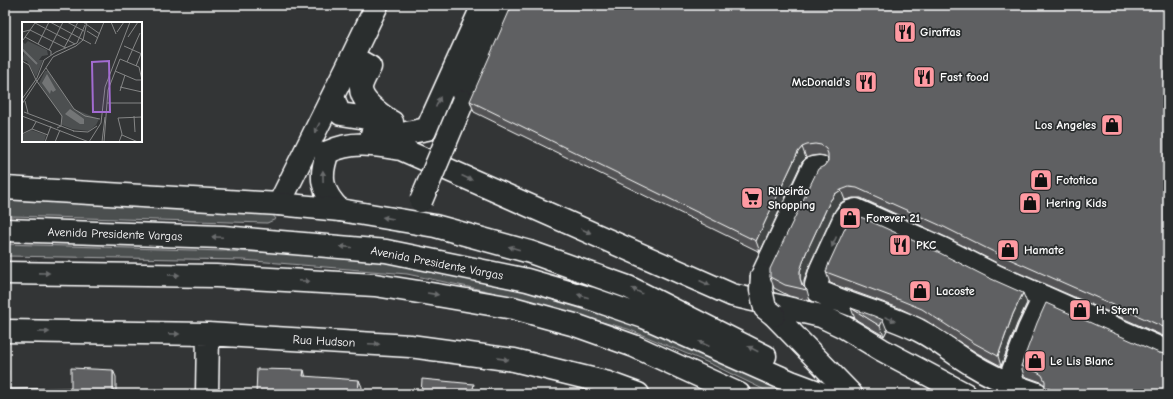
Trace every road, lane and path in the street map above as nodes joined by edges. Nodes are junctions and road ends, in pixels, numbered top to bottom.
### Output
1 (377, 5) edge
2 (483, 5) edge
3 (506, 5) edge
4 (352, 58) junction
5 (333, 96) junction
6 (395, 135) junction
7 (820, 167) edge
8 (5, 188) edge
9 (279, 204) junction
10 (340, 210) junction
11 (435, 226) junction
12 (5, 230) edge
13 (5, 272) edge
14 (1044, 297) junction
15 (5, 332) edge
16 (208, 334) junction
17 (1168, 352) edge
18 (791, 382) junction
19 (1008, 384) junction
20 (208, 394) edge
21 (638, 394) edge
22 (739, 394) edge
23 (823, 394) edge
24 (851, 394) edge
25 (965, 394) edge
26 (1037, 394) edge

1 - 4 main road
6 -> 2 main road
3 - 11 main road, bridge
4 - 5 main road
4 - 6 main road
5 - 6 main road
5 -> 9 main road
10 -> 6 main road
6 -> 25 main road
7 - 24 main road, bridge
8 - 9 main road
9 - 10 main road
11 -> 10 main road
18 -> 11 main road
18 -> 12 main road, Avenida Presidente Vargas
13 -> 22 main road
14 - 17 main road
14 - 19 main road
14 -> 19 main road
15 -> 16 main road, Rua Hudson
16 - 20 main road
16 -> 21 main road, Rua Hudson
18 - 23 main road, Avenida Presidente Vargas
19 - 26 main road

